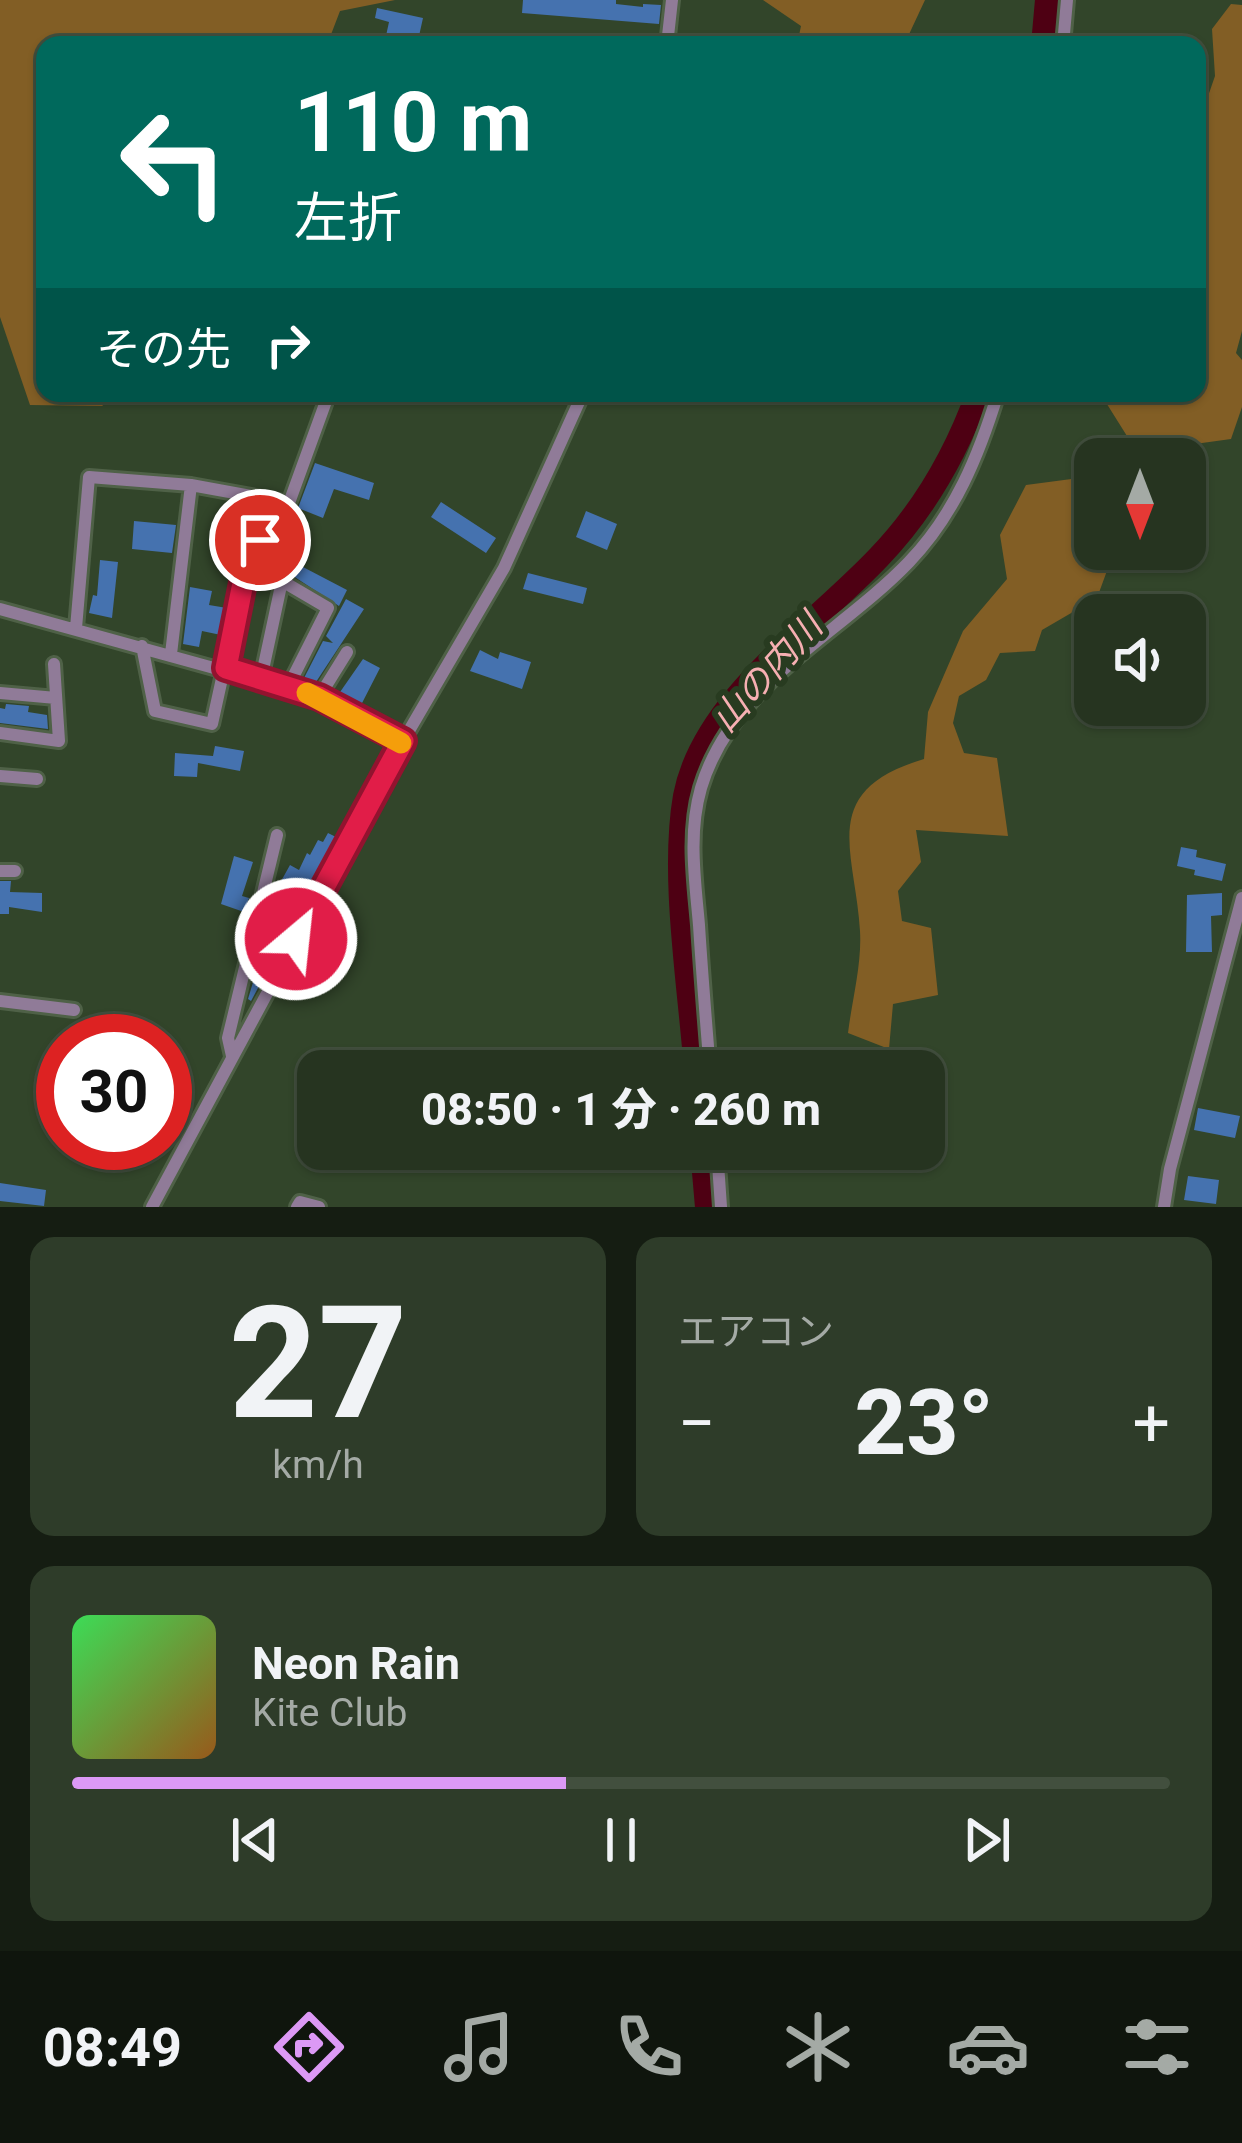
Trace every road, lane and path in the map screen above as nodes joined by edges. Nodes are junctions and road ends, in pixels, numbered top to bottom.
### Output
1 (672, 0) edge
2 (1067, 0) edge
3 (668, 36) edge
4 (1064, 36) edge
5 (326, 402) edge
6 (579, 402) edge
7 (995, 402) edge
8 (190, 484) junction
9 (289, 503) junction
10 (0, 609) edge
11 (76, 628) junction
12 (142, 646) junction
13 (346, 652) dead end
14 (171, 654) junction
15 (55, 664) dead end
16 (226, 668) junction
17 (261, 679) junction
18 (288, 687) junction
19 (0, 693) edge
20 (319, 697) junction
21 (56, 698) junction
22 (0, 733) edge
23 (403, 741) junction
24 (0, 776) edge
25 (37, 779) dead end
26 (277, 835) dead end
27 (1242, 898) edge
28 (1236, 939) edge
29 (0, 1001) edge
30 (74, 1010) dead end
31 (708, 1050) edge
32 (232, 1057) junction
33 (718, 1170) edge
34 (152, 1207) edge
35 (297, 1207) edge
36 (319, 1207) edge
37 (721, 1207) edge
38 (1164, 1207) edge

1 - 3 street
2 - 4 street
5 - 9 street
6 - 23 street
7 - 31 street
8 - 9 street
8 - 11 street
8 - 14 street
9 - 16 street
10 - 11 street
11 - 12 street
12 - 14 street
12 - 16 street
13 - 20 street
14 - 16 street
15 - 21 street
16 - 17 street
17 - 18 street
17 - 18 street
18 - 20 street
19 - 21 street
20 - 23 street
21 - 22 street
23 - 32 street
24 - 25 street
26 - 32 street
27 - 28 street
28 - 38 street
29 - 30 street
32 - 34 street
33 - 37 street
35 - 36 street

